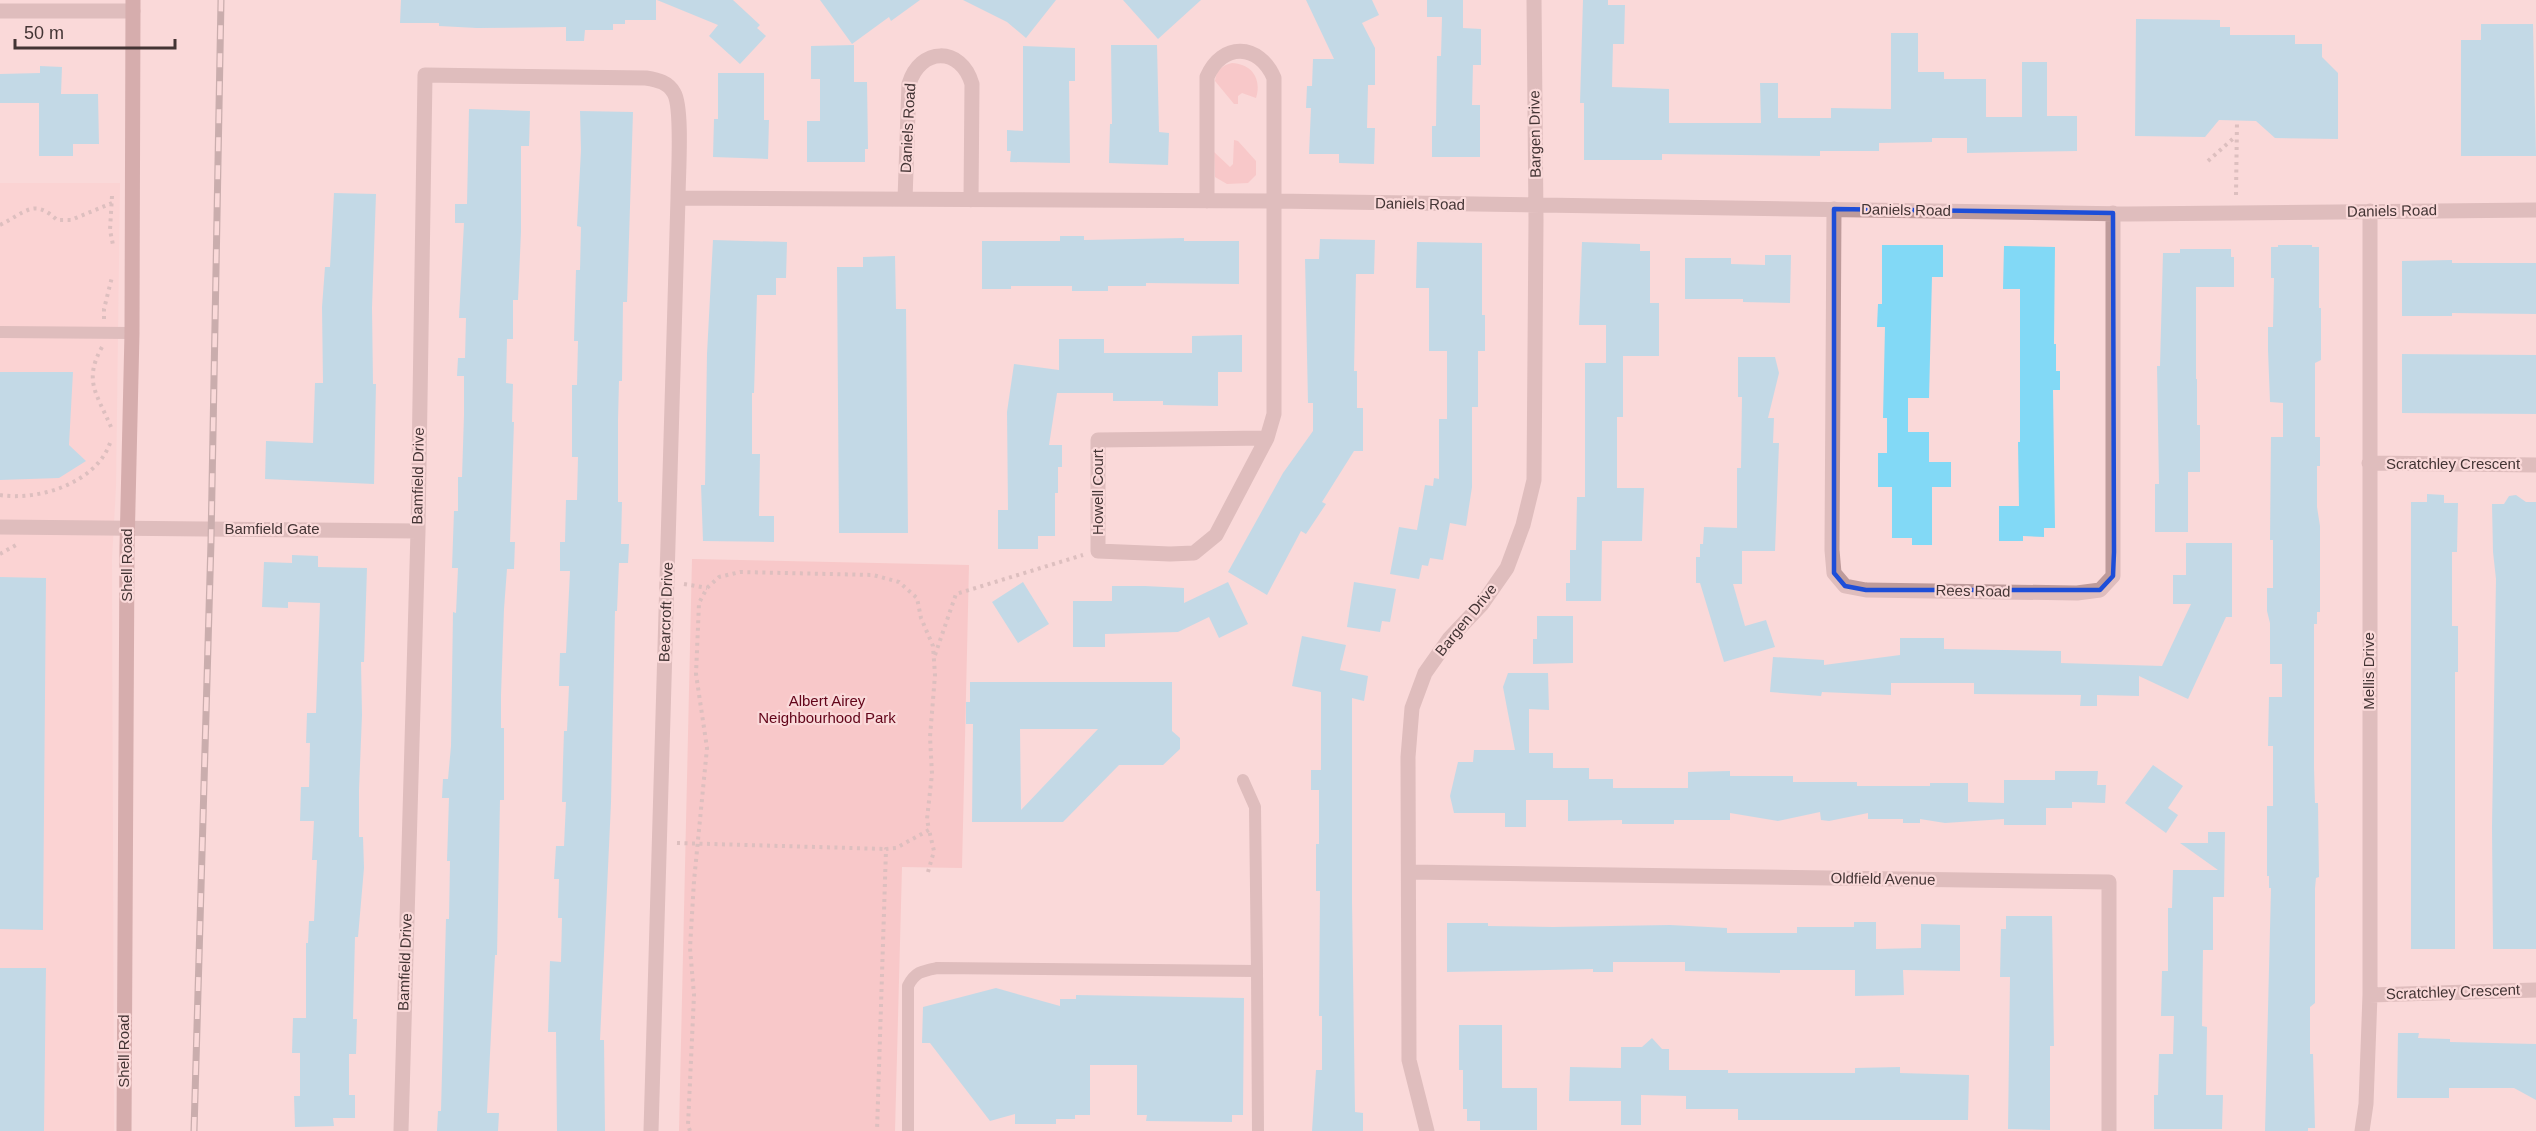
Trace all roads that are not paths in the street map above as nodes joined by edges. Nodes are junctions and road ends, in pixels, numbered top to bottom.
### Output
1 (1534, 0) edge
2 (133, 6) edge
3 (0, 11) edge
4 (675, 93) joint
5 (678, 198) junction
6 (905, 199) junction
7 (971, 200) junction
8 (1207, 201) junction
9 (1275, 201) junction
10 (1536, 206) junction
11 (1834, 209) junction
12 (2536, 210) edge
13 (2370, 211) junction
14 (2113, 213) junction
15 (0, 332) edge
16 (132, 333) junction
17 (1267, 438) junction
18 (2369, 463) junction
19 (2536, 465) edge
20 (0, 527) edge
21 (127, 528) junction
22 (417, 531) junction
23 (1243, 780) dead end
24 (1408, 872) junction
25 (1257, 971) junction
26 (2536, 990) edge
27 (2370, 995) junction
28 (124, 1131) edge
29 (401, 1131) edge
30 (651, 1131) edge
31 (908, 1131) edge
32 (1258, 1131) edge
33 (1426, 1131) edge
34 (2109, 1131) edge
35 (2362, 1131) edge

1 - 10 street, Bargen Drive
2 - 3 street
2 - 16 main road, Shell Road
4 - 5 street, Bearcroft Drive
4 - 22 street, Bamfield Drive
5 - 6 street, Daniels Road
5 - 30 street, Bearcroft Drive
6 - 7 street, Daniels Road
6 - 7 street, Daniels Road
7 - 8 street, Daniels Road
8 - 9 street, Daniels Road
8 - 9 street
9 - 10 street, Daniels Road
9 - 17 street, Howell Court
10 - 11 street, Daniels Road
10 - 24 street, Bargen Drive
11 - 14 street, Daniels Road
11 - 14 street, Rees Road
12 - 13 street, Daniels Road
13 - 14 street, Daniels Road
13 - 18 street, Mellis Drive
15 - 16 lane
16 - 21 main road, Shell Road
17 - 17 street, Howell Court
18 - 19 street, Scratchley Crescent
18 - 27 street, Mellis Drive
20 - 21 street, Bamfield Gate
21 - 22 street, Bamfield Gate
21 - 28 main road, Shell Road
22 - 29 street, Bamfield Drive
23 - 25 lane
24 - 33 street, Bargen Drive
24 - 34 street, Oldfield Avenue
25 - 31 lane
25 - 32 lane
26 - 27 street, Scratchley Crescent
27 - 35 street, Mellis Drive

